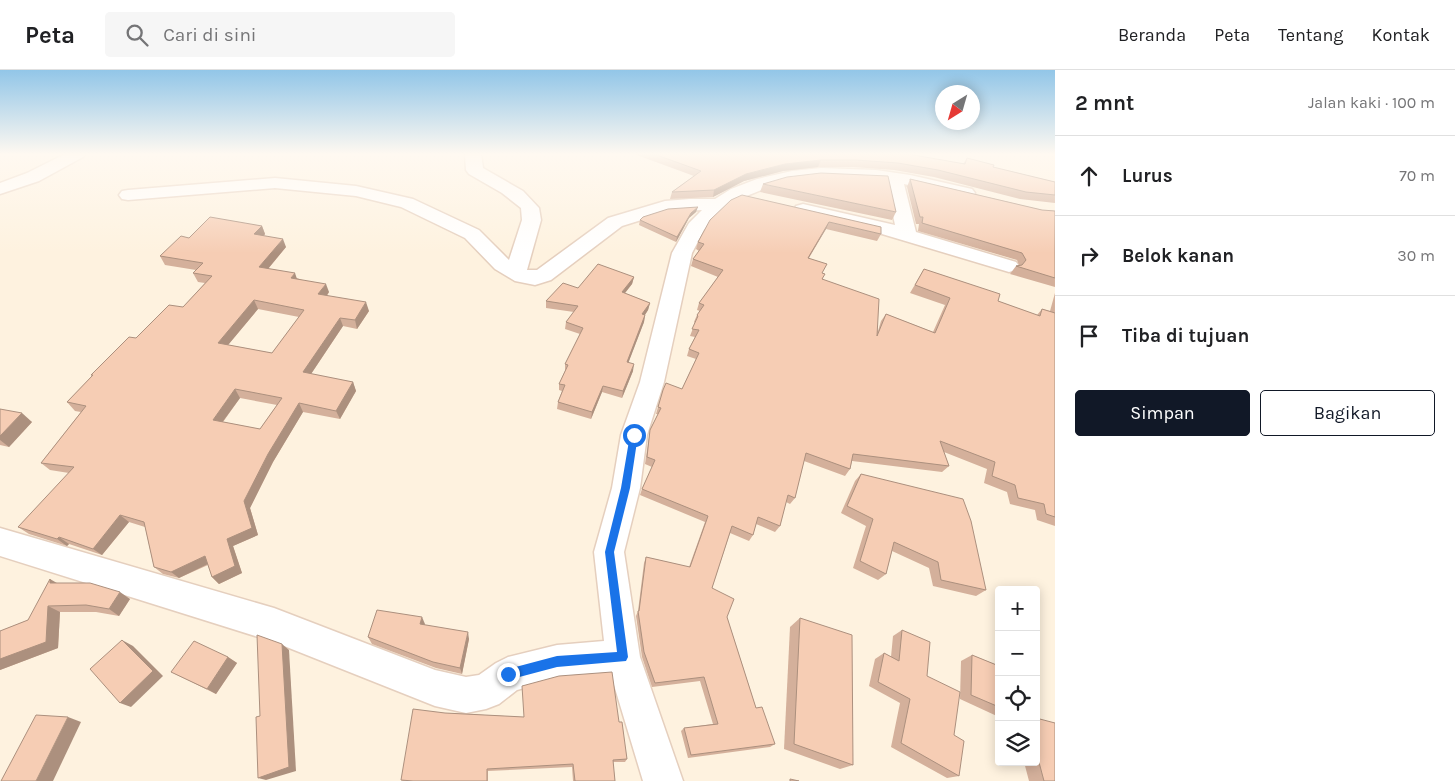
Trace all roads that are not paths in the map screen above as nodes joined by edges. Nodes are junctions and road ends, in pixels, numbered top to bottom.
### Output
1 (224, 187) edge
2 (317, 187) edge
3 (503, 187) edge
4 (750, 187) edge
5 (896, 187) edge
6 (943, 187) edge
7 (737, 194) junction
8 (128, 195) dead end
9 (988, 199) edge
10 (763, 200) edge
11 (716, 205) junction
12 (789, 206) edge
13 (907, 235) junction
14 (1009, 266) dead end
15 (515, 272) junction
16 (0, 542) edge
17 (623, 657) junction
18 (663, 781) edge

1 - 8 street
2 - 15 street
3 - 15 street
4 - 7 street
5 - 13 street
6 - 9 street
7 - 10 street
7 - 11 street
11 - 15 street
11 - 17 street
12 - 13 street
13 - 14 street
16 - 17 street
17 - 18 street

